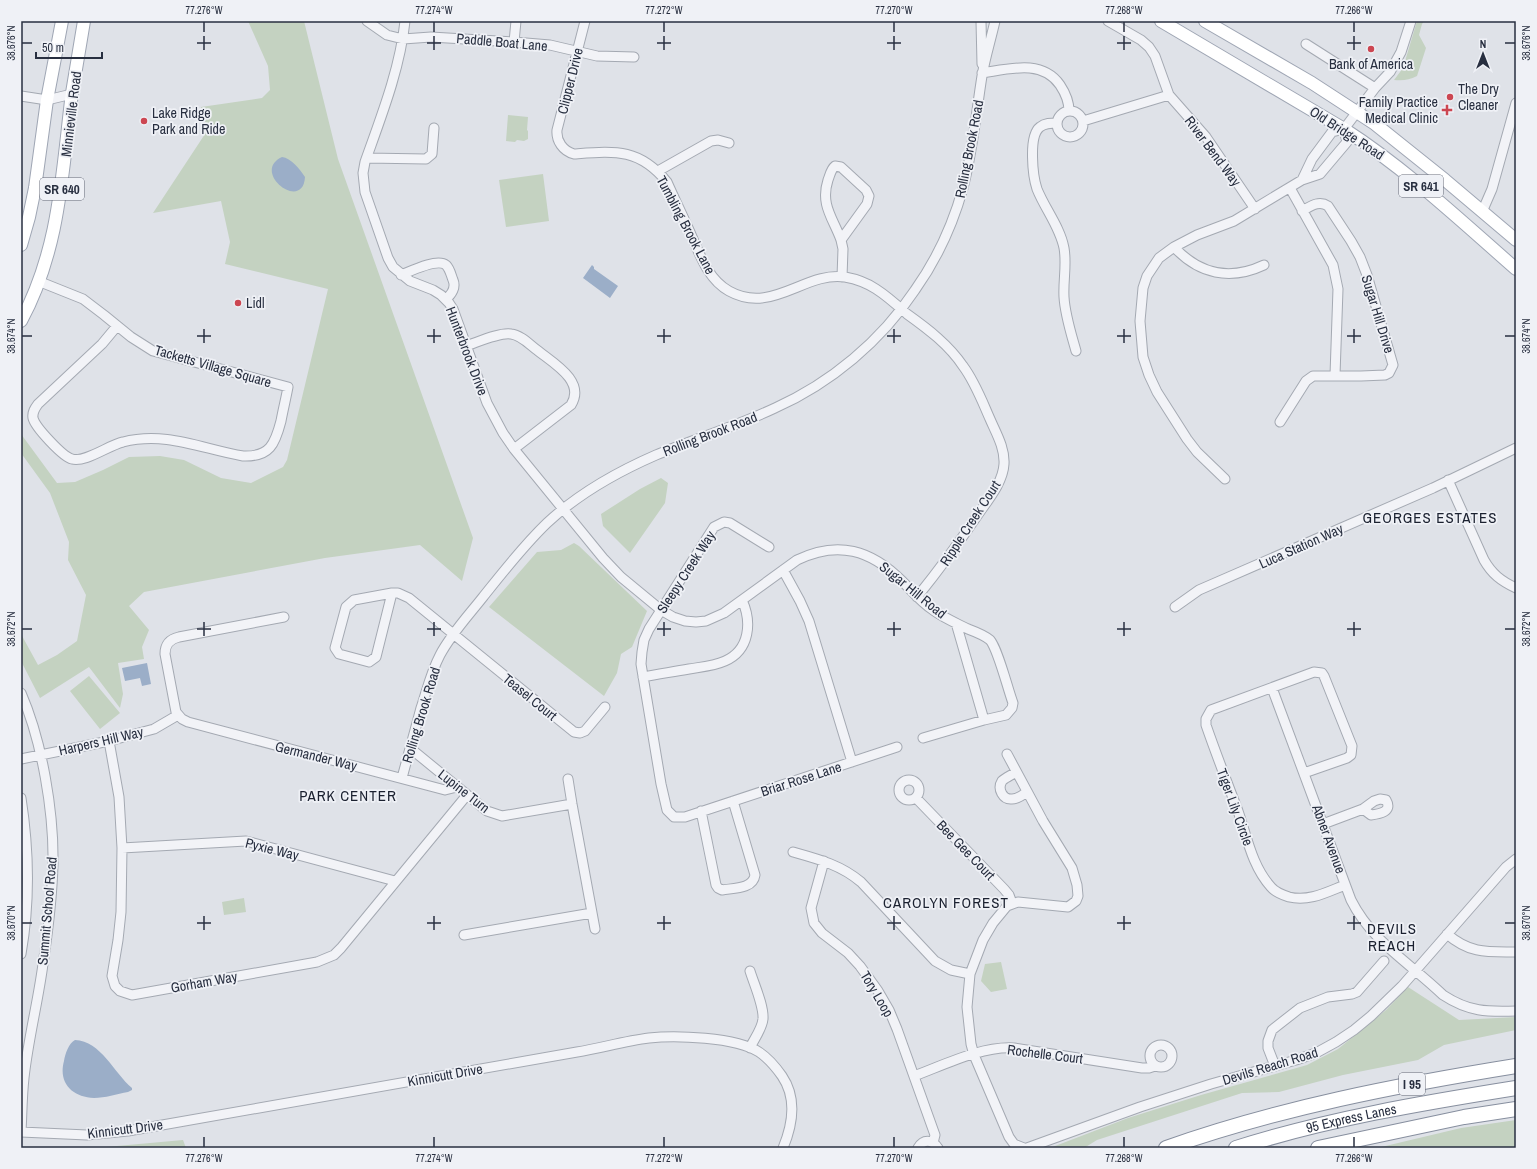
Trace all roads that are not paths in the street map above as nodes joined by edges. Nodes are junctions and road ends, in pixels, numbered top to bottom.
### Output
1 (62, 21) edge
2 (84, 21) edge
3 (367, 21) edge
4 (405, 21) edge
5 (516, 21) edge
6 (585, 21) edge
7 (981, 21) edge
8 (996, 21) edge
9 (1108, 21) edge
10 (1161, 21) edge
11 (1205, 21) edge
12 (1411, 21) edge
13 (403, 39) junction
14 (514, 42) junction
15 (1306, 44) dead end
16 (577, 53) junction
17 (634, 58) dead end
18 (982, 73) junction
19 (1375, 88) junction
20 (72, 94) junction
21 (1169, 95) junction
22 (21, 96) edge
23 (47, 100) junction
24 (1516, 103) edge
25 (1070, 111) junction
26 (1357, 112) junction
27 (1083, 120) junction
28 (1057, 123) junction
29 (434, 128) dead end
30 (1344, 129) junction
31 (558, 141) joint
32 (729, 143) dead end
33 (367, 158) junction
34 (658, 171) junction
35 (1302, 180) junction
36 (1290, 188) junction
37 (1255, 209) junction
38 (1302, 211) junction
39 (1482, 212) junction
40 (841, 240) junction
41 (1516, 240) edge
42 (21, 245) edge
43 (1174, 247) junction
44 (1264, 265) dead end
45 (1516, 269) edge
46 (401, 275) junction
47 (842, 277) junction
48 (38, 281) junction
49 (446, 299) junction
50 (902, 309) junction
51 (21, 321) edge
52 (117, 326) junction
53 (466, 346) junction
54 (1076, 351) dead end
55 (1335, 375) junction
56 (1280, 422) dead end
57 (1516, 448) edge
58 (514, 449) junction
59 (1225, 479) dead end
60 (1448, 480) junction
61 (564, 509) junction
62 (769, 547) dead end
63 (783, 570) junction
64 (1516, 588) edge
65 (392, 593) junction
66 (918, 597) junction
67 (742, 600) junction
68 (1175, 607) dead end
69 (661, 610) junction
70 (284, 617) dead end
71 (706, 621) joint
72 (956, 623) junction
73 (453, 634) junction
74 (643, 677) junction
75 (1272, 688) junction
76 (21, 693) edge
77 (605, 707) dead end
78 (178, 715) junction
79 (984, 720) junction
80 (923, 738) dead end
81 (109, 740) junction
82 (897, 747) dead end
83 (410, 748) junction
84 (1007, 754) dead end
85 (40, 755) junction
86 (21, 759) edge
87 (852, 762) junction
88 (1016, 772) junction
89 (1304, 773) junction
90 (402, 778) junction
91 (568, 779) dead end
92 (457, 787) junction
93 (663, 792) joint
94 (1027, 792) junction
95 (467, 795) junction
96 (21, 798) edge
97 (916, 798) dead end
98 (733, 801) junction
99 (572, 804) junction
100 (1363, 809) dead end
101 (701, 811) junction
102 (1323, 824) junction
103 (122, 848) junction
104 (793, 852) dead end
105 (1516, 859) edge
106 (824, 861) junction
107 (395, 881) junction
108 (1346, 885) junction
109 (1012, 903) junction
110 (592, 913) junction
111 (595, 929) dead end
112 (1447, 934) junction
113 (464, 935) dead end
114 (1516, 952) edge
115 (21, 954) edge
116 (1384, 961) dead end
117 (750, 971) dead end
118 (1416, 971) junction
119 (970, 974) junction
120 (1516, 1011) edge
121 (750, 1048) junction
122 (974, 1054) junction
123 (1155, 1066) dead end
124 (1275, 1066) junction
125 (1516, 1066) edge
126 (914, 1076) junction
127 (1516, 1088) edge
128 (1516, 1109) edge
129 (21, 1132) edge
130 (935, 1145) edge
131 (783, 1148) edge
132 (918, 1148) edge
133 (1024, 1148) edge
134 (1166, 1148) edge
135 (1236, 1148) edge
136 (1318, 1148) edge

1 - 23 main road, Minnieville Road / SR 640
2 - 20 main road, Minnieville Road / SR 640
3 - 13 street
4 - 13 street, Hunterbrook Drive
5 - 14 street
6 - 16 street, Clipper Drive
7 - 18 street, Rolling Brook Road
8 - 18 street, Rolling Brook Road
9 - 21 street
10 - 30 main road, Old Bridge Road / SR 641
11 - 26 main road, Old Bridge Road / SR 641
12 - 19 street
13 - 14 street, Paddle Boat Lane
13 - 33 street, Hunterbrook Drive
14 - 16 street, Paddle Boat Lane
15 - 19 street
16 - 17 street, Paddle Boat Lane
16 - 31 street, Clipper Drive
18 - 25 street
18 - 50 street, Rolling Brook Road
19 - 26 street
20 - 23 street
20 - 48 main road, Minnieville Road / SR 640
21 - 27 street
21 - 37 street, River Bend Way
22 - 23 street
23 - 42 main road, Minnieville Road / SR 640
24 - 39 street
25 - 27 street
25 - 28 street
26 - 30 street
26 - 39 main road, Old Bridge Road / SR 641
27 - 28 street
28 - 54 street
29 - 33 street
30 - 35 street
30 - 35 street
30 - 45 main road, Old Bridge Road / SR 641
31 - 34 street, Tumbling Brook Lane
32 - 34 street
33 - 46 street, Hunterbrook Drive
34 - 47 street, Tumbling Brook Lane
35 - 36 street
36 - 37 street
36 - 38 street
37 - 43 street
38 - 55 street
38 - 55 street, Sugar Hill Drive
39 - 41 main road, Old Bridge Road / SR 641
40 - 40 street
40 - 47 street
43 - 44 street
43 - 59 street
46 - 49 street, Hunterbrook Drive
46 - 49 street
47 - 50 street, Tumbling Brook Lane
48 - 51 main road, Minnieville Road / SR 640
48 - 52 street, Tacketts Village Square
49 - 53 street, Hunterbrook Drive
50 - 61 street, Rolling Brook Road
50 - 66 street, Ripple Creek Court
52 - 52 street, Tacketts Village Square
53 - 58 street, Hunterbrook Drive
53 - 58 street
55 - 56 street, Sugar Hill Drive
57 - 60 street, Luca Station Way
58 - 61 street, Hunterbrook Drive
60 - 64 street
60 - 68 street, Luca Station Way
61 - 69 street, Hunterbrook Drive
61 - 73 street, Rolling Brook Road
62 - 69 street, Sleepy Creek Way
63 - 66 street, Sugar Hill Road
63 - 67 street, Sugar Hill Road
63 - 87 street, Briar Rose Lane
65 - 65 street
65 - 73 street, Teasel Court
66 - 72 street, Sugar Hill Road
67 - 71 street, Sugar Hill Road
67 - 74 street
69 - 71 street, Hunterbrook Drive
69 - 74 street, Sleepy Creek Way
70 - 78 street
72 - 79 street, Sugar Hill Road
72 - 79 street, Sugar Hill Road
73 - 77 street, Teasel Court
73 - 83 street, Rolling Brook Road
74 - 93 street, Sleepy Creek Way
75 - 89 street, Abner Avenue
75 - 89 street
75 - 108 street, Tiger Lily Circle
76 - 85 street, Summit School Road
78 - 81 street, Harpers Hill Way
78 - 90 street, Germander Way
79 - 80 street, Sugar Hill Road
81 - 85 street, Harpers Hill Way
81 - 103 street, Gorham Way
82 - 87 street
83 - 90 street, Rolling Brook Road
83 - 92 street, Lupine Turn
84 - 88 street
85 - 86 street, Harpers Hill Way
85 - 129 street, Summit School Road
87 - 98 street, Briar Rose Lane
88 - 94 street
88 - 94 street
89 - 102 street, Abner Avenue
90 - 92 street, Germander Way
91 - 99 street
92 - 95 street, Lupine Turn
93 - 101 street, Briar Rose Lane
94 - 109 street
95 - 99 street, Lupine Turn
95 - 107 street, Gorham Way
96 - 115 street, Summit School Road
97 - 109 street, Bee Gee Court
98 - 101 street, Briar Rose Lane
98 - 101 street
99 - 110 street
100 - 102 street
102 - 108 street, Abner Avenue
103 - 107 street, Pyxie Way
103 - 107 street, Gorham Way
104 - 106 street
105 - 112 street, Devils Reach Road
106 - 119 street
106 - 126 street, Tory Loop
108 - 118 street, Abner Avenue
109 - 119 street
110 - 111 street
110 - 113 street
112 - 114 street
112 - 118 street, Devils Reach Road
116 - 124 street
117 - 121 street
118 - 120 street, Abner Avenue
118 - 124 street, Devils Reach Road
119 - 122 street
121 - 129 street, Kinnicutt Drive
121 - 131 street, Kinnicutt Drive
122 - 123 street, Rochelle Court
122 - 126 street, Rochelle Court
122 - 133 street
124 - 133 street, Devils Reach Road
125 - 134 highway, I 95
126 - 130 street, Tory Loop
127 - 135 highway, 95 Express Lanes
128 - 136 highway
130 - 132 street, Tory Loop

